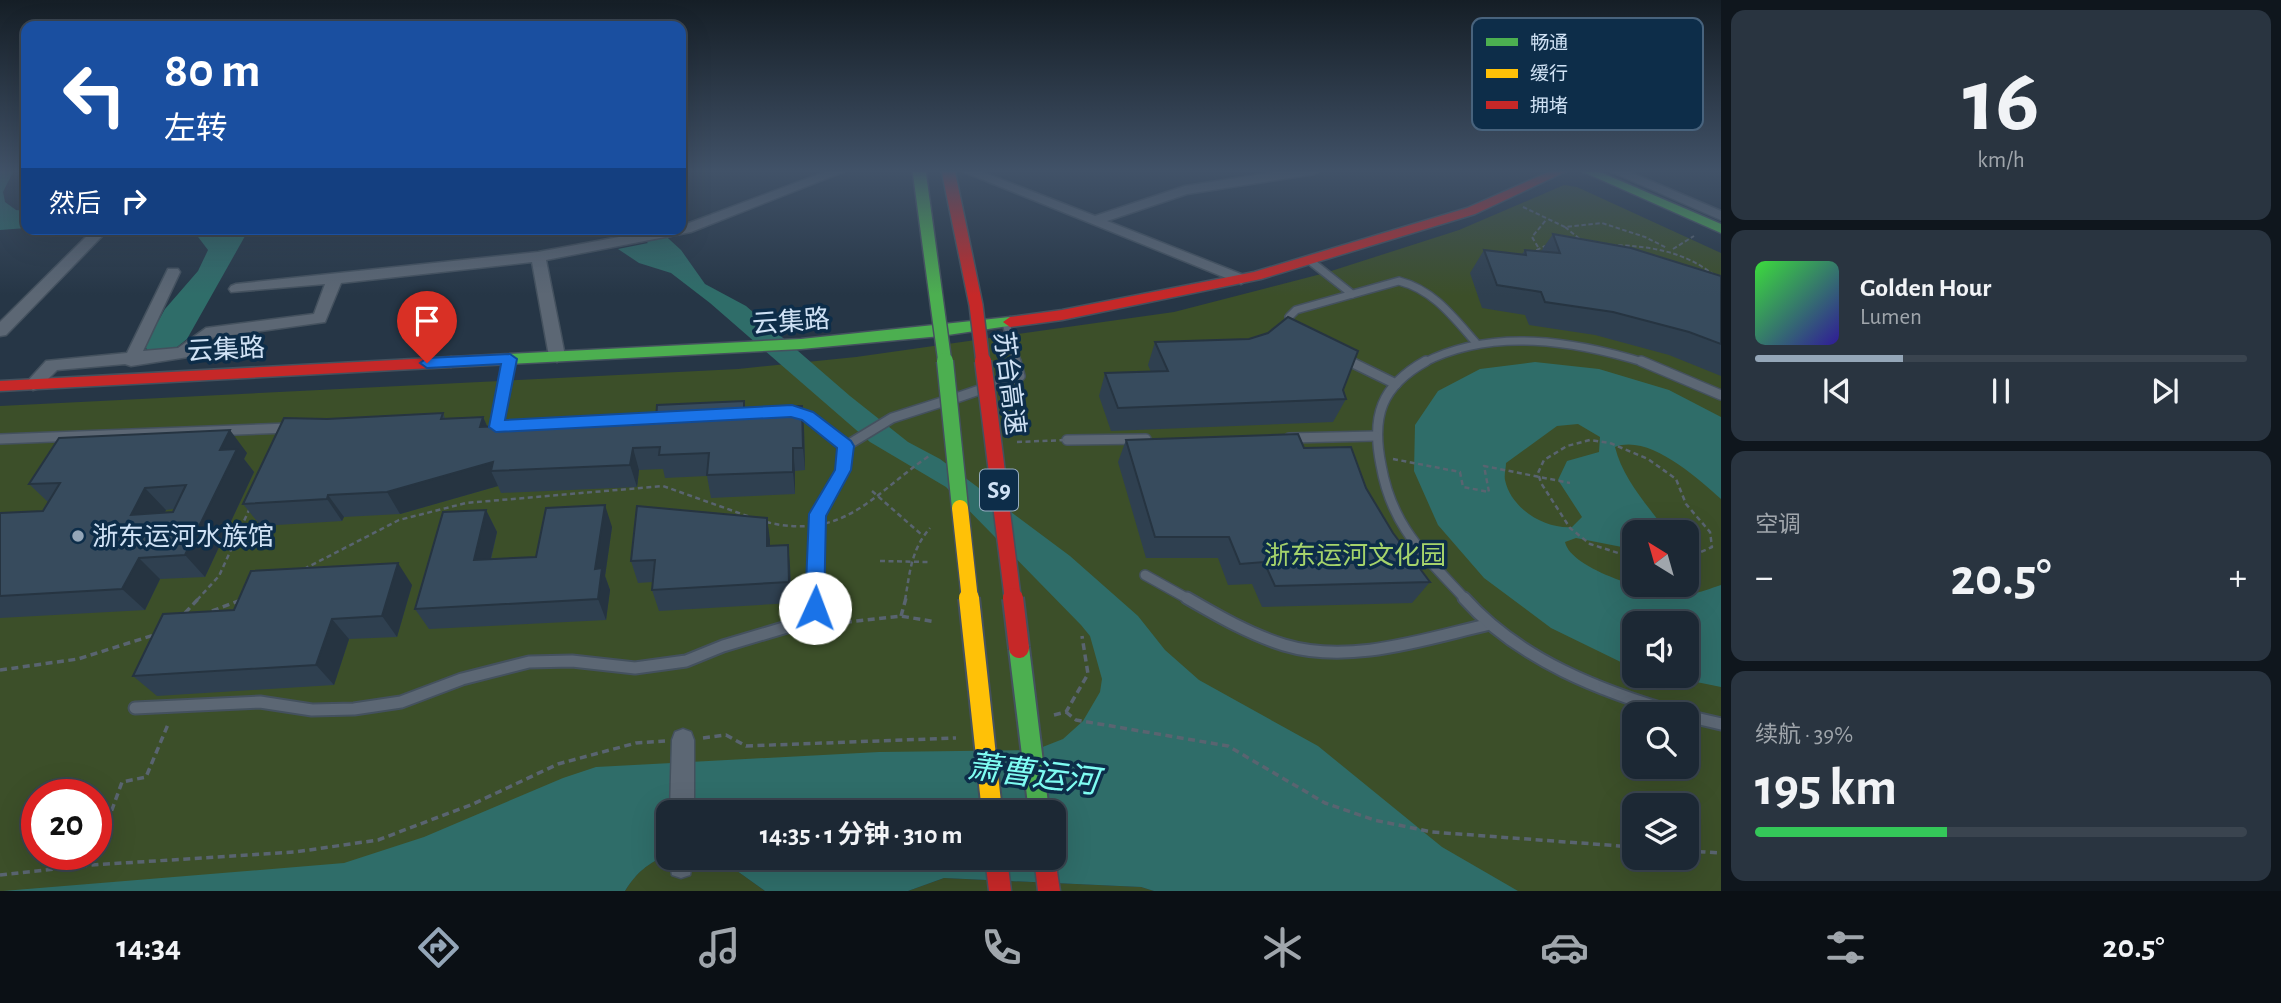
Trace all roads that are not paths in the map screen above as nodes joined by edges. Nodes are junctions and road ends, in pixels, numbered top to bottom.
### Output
1 (732, 212) edge
2 (925, 212) edge
3 (957, 212) edge
4 (1070, 212) edge
5 (1122, 212) edge
6 (1472, 212) edge
7 (1686, 212) edge
8 (1094, 221) junction
9 (686, 229) edge
10 (1721, 229) edge
11 (96, 235) edge
12 (654, 235) edge
13 (538, 257) junction
14 (1309, 260) junction
15 (173, 272) dead end
16 (335, 278) junction
17 (1241, 279) junction
18 (236, 289) dead end
19 (1352, 294) junction
20 (1006, 323) junction
21 (0, 331) edge
22 (1303, 338) edge
23 (1477, 344) junction
24 (1338, 355) edge
25 (557, 356) junction
26 (510, 359) junction
27 (131, 360) junction
28 (33, 384) junction
29 (1396, 384) junction
30 (0, 386) edge
31 (1721, 395) edge
32 (778, 412) edge
33 (671, 417) edge
34 (523, 425) edge
35 (510, 426) edge
36 (484, 427) edge
37 (496, 427) junction
38 (300, 429) edge
39 (1375, 436) junction
40 (1281, 438) edge
41 (0, 439) edge
42 (1160, 439) edge
43 (1067, 440) road end
44 (846, 446) junction
45 (1144, 575) dead end
46 (1490, 624) junction
47 (1636, 702) edge
48 (135, 708) dead end
49 (1699, 719) edge
50 (1721, 724) edge
51 (683, 740) road end
52 (682, 800) edge
53 (991, 800) edge
54 (1038, 800) edge
55 (997, 870) edge
56 (1046, 870) edge
57 (1000, 891) edge
58 (1049, 891) edge

1 - 9 street
2 - 53 main road, S9, bridge
3 - 54 main road, 苏台高速 / S9, bridge
4 - 8 street
5 - 8 street
6 - 14 main road, 云集路
7 - 10 main road
8 - 17 street
11 - 21 street
12 - 13 street
13 - 16 street
13 - 25 street
14 - 17 main road, 云集路
14 - 19 lane
15 - 27 street
16 - 18 street
16 - 27 street
17 - 20 main road, 云集路
19 - 22 lane
19 - 23 lane
20 - 25 main road, 云集路
20 - 44 lane
23 - 29 lane
23 - 31 lane
24 - 29 lane
25 - 26 main road, 云集路
26 - 28 main road, 云集路
26 - 37 lane
27 - 28 street
28 - 30 main road, 云集路
29 - 39 lane
32 - 44 lane
33 - 34 lane
35 - 37 lane
36 - 37 lane
38 - 41 lane
39 - 40 lane
39 - 46 lane
42 - 43 lane
44 - 48 lane
45 - 46 lane
46 - 47 lane
49 - 50 lane
51 - 52 street
55 - 57 main road
56 - 58 main road

